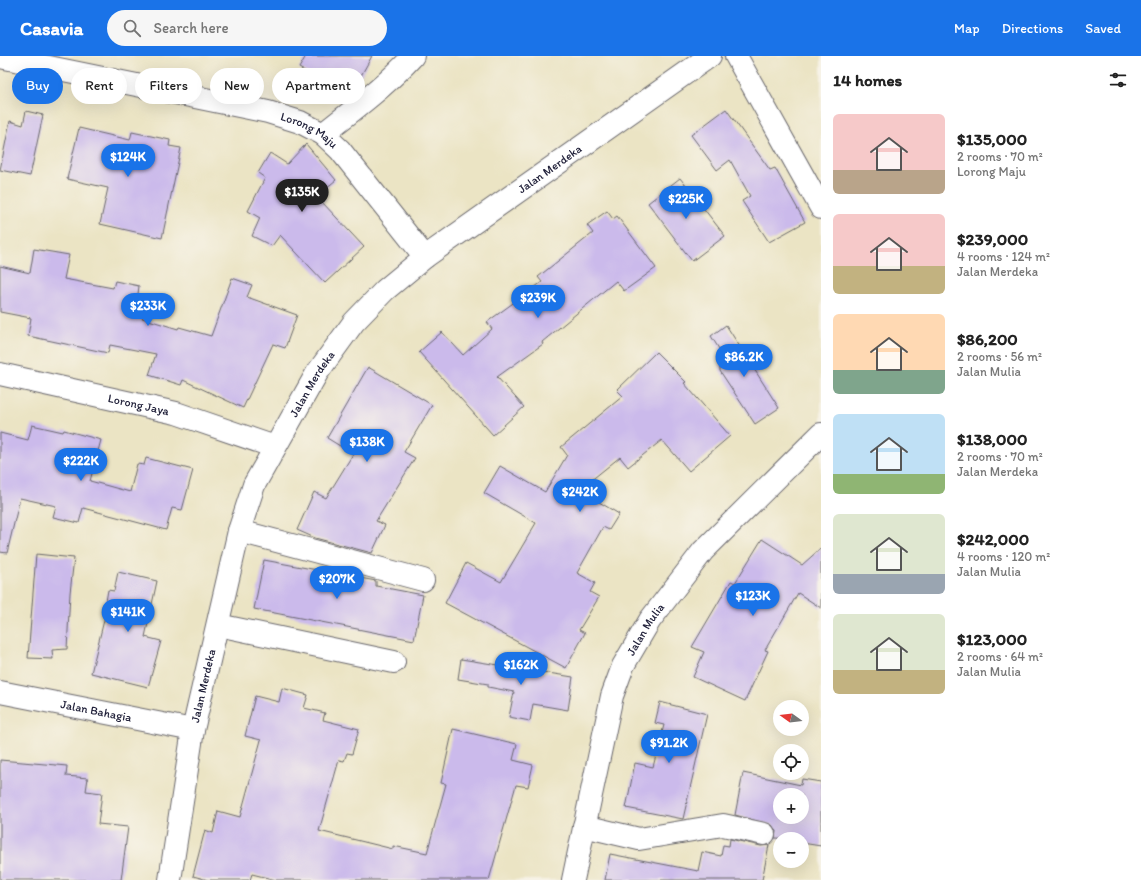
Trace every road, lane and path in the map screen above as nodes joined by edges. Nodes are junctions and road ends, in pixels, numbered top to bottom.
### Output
1 (412, 56) edge
2 (710, 56) edge
3 (736, 56) edge
4 (0, 57) edge
5 (323, 134) junction
6 (821, 208) edge
7 (425, 258) junction
8 (0, 374) edge
9 (821, 434) edge
10 (275, 447) junction
11 (239, 531) junction
12 (423, 580) dead end
13 (218, 625) junction
14 (394, 662) dead end
15 (0, 692) edge
16 (193, 730) junction
17 (584, 826) junction
18 (764, 834) dead end
19 (170, 880) edge
20 (573, 880) edge

1 - 5 street
2 - 7 street, Jalan Merdeka
3 - 6 street
4 - 5 street, Lorong Maju
5 - 7 street, Lorong Maju
7 - 10 street, Jalan Merdeka
8 - 10 street, Lorong Jaya
9 - 17 street, Jalan Mulia
10 - 11 street, Jalan Merdeka
11 - 12 street
11 - 13 street, Jalan Merdeka
13 - 14 street
13 - 16 street, Jalan Merdeka
15 - 16 street, Jalan Bahagia
16 - 19 street, Jalan Merdeka
17 - 18 street
17 - 20 street, Jalan Mulia

